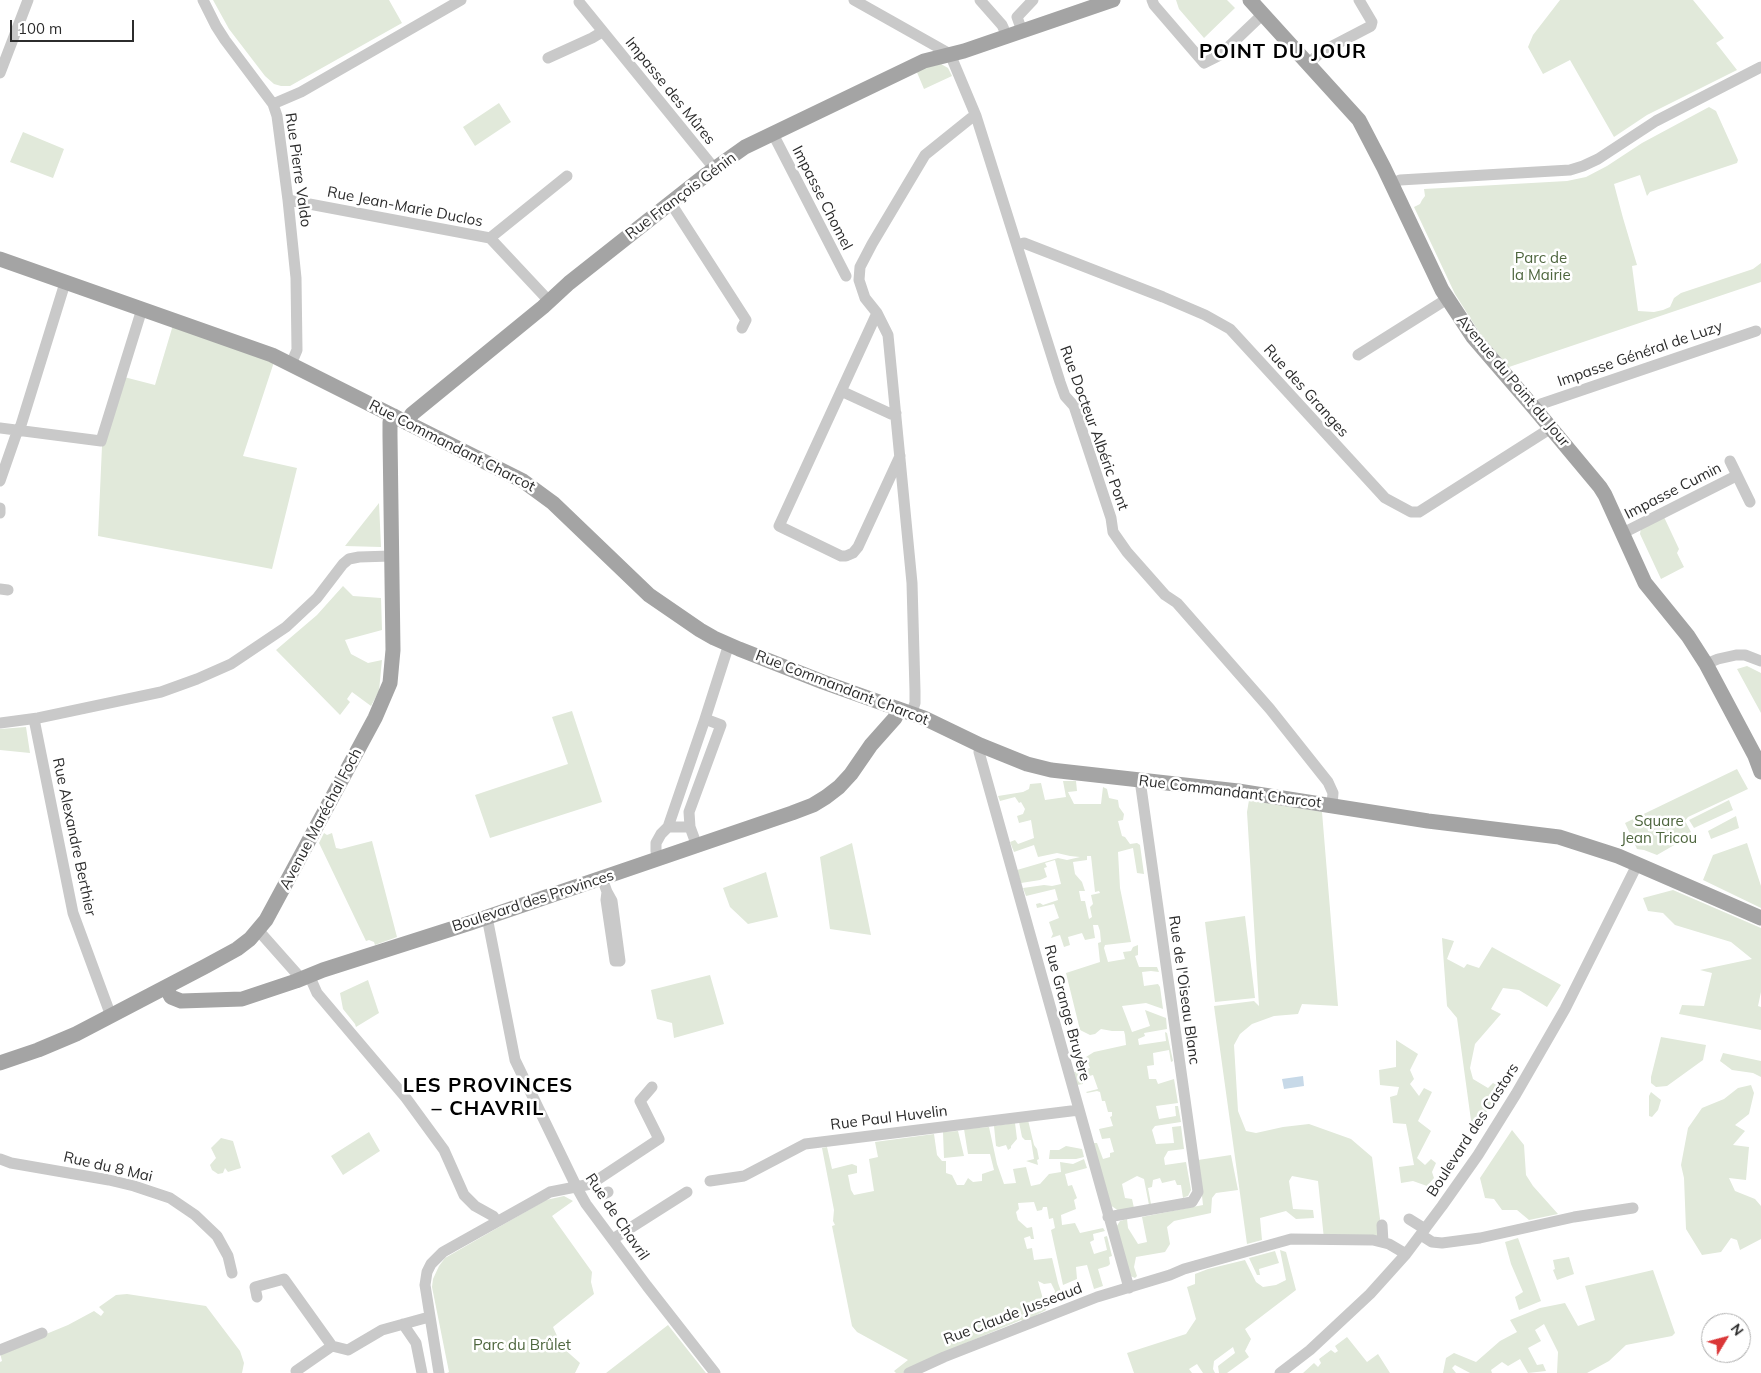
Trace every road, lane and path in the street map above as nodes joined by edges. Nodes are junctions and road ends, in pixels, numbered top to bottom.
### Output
1 (28, 0) edge
2 (203, 0) edge
3 (460, 0) edge
4 (854, 0) edge
5 (980, 0) edge
6 (1033, 0) edge
7 (1113, 0) edge
8 (1152, 0) edge
9 (1250, 0) edge
10 (1359, 0) edge
11 (579, 2) dead end
12 (1263, 14) junction
13 (1020, 24) junction
14 (1004, 31) junction
15 (602, 32) junction
16 (950, 54) junction
17 (548, 58) dead end
18 (1307, 64) junction
19 (1761, 68) edge
20 (0, 73) edge
21 (273, 104) junction
22 (976, 116) junction
23 (773, 134) junction
24 (714, 168) junction
25 (567, 176) dead end
26 (1391, 184) junction
27 (288, 200) junction
28 (670, 202) junction
29 (490, 238) junction
30 (1018, 245) junction
31 (0, 259) edge
32 (846, 276) dead end
33 (65, 283) junction
34 (1447, 299) junction
35 (549, 301) junction
36 (142, 309) junction
37 (877, 313) junction
38 (742, 328) dead end
39 (1756, 331) dead end
40 (1358, 355) dead end
41 (291, 364) junction
42 (841, 391) junction
43 (1535, 409) junction
44 (896, 413) junction
45 (400, 420) junction
46 (0, 428) edge
47 (1551, 428) junction
48 (18, 431) junction
49 (900, 454) junction
50 (1730, 461) dead end
51 (1736, 476) junction
52 (0, 481) edge
53 (1750, 502) dead end
54 (0, 508) edge
55 (0, 513) edge
56 (1623, 533) junction
57 (391, 556) junction
58 (729, 644) junction
59 (1761, 661) edge
60 (1706, 664) junction
61 (900, 709) junction
62 (34, 719) junction
63 (704, 719) junction
64 (930, 721) junction
65 (0, 723) edge
66 (877, 738) junction
67 (980, 745) junction
68 (1761, 772) edge
69 (1140, 780) junction
70 (1332, 805) junction
71 (672, 812) junction
72 (688, 815) junction
73 (668, 827) junction
74 (690, 827) junction
75 (697, 846) junction
76 (659, 859) junction
77 (1637, 865) junction
78 (604, 885) junction
79 (487, 917) junction
80 (1761, 918) edge
81 (258, 930) junction
82 (304, 977) junction
83 (166, 987) junction
84 (111, 1016) junction
85 (0, 1063) edge
86 (652, 1087) dead end
87 (1078, 1110) junction
88 (0, 1159) edge
89 (710, 1180) dead end
90 (577, 1188) junction
91 (687, 1192) dead end
92 (1633, 1208) dead end
93 (1108, 1217) junction
94 (1409, 1219) dead end
95 (497, 1221) junction
96 (1382, 1224) dead end
97 (1423, 1232) junction
98 (613, 1239) junction
99 (1383, 1242) junction
100 (1406, 1254) junction
101 (232, 1272) dead end
102 (1129, 1288) junction
103 (257, 1297) dead end
104 (429, 1317) junction
105 (403, 1324) junction
106 (42, 1333) dead end
107 (332, 1346) junction
108 (0, 1350) edge
109 (1293, 1369) edge
110 (296, 1372) dead end
111 (422, 1373) edge
112 (439, 1373) edge
113 (715, 1373) edge
114 (909, 1373) edge
115 (1280, 1373) edge

1 - 20 street
2 - 21 street, Rue Pierre Valdo
3 - 21 street
4 - 16 street
5 - 14 street
6 - 13 street
7 - 13 main road, Rue François Génin
8 - 12 street
9 - 12 main road, Avenue du Point du Jour
10 - 18 street
11 - 15 street, Impasse des Mûres
12 - 18 main road, Avenue du Point du Jour
13 - 14 main road, Rue François Génin
14 - 16 main road, Rue François Génin
15 - 17 street
15 - 24 street, Impasse des Mûres
16 - 22 street, Rue Docteur Albéric Pont
16 - 23 main road, Rue François Génin
18 - 26 main road, Avenue du Point du Jour
19 - 26 street
21 - 27 street, Rue Pierre Valdo
22 - 30 street, Rue Docteur Albéric Pont
22 - 37 street
23 - 24 main road, Rue François Génin
23 - 32 street, Impasse Chomel
24 - 28 main road, Rue François Génin
25 - 29 street
26 - 34 main road, Avenue du Point du Jour
27 - 29 street, Rue Jean-Marie Duclos
27 - 41 street, Rue Pierre Valdo
28 - 35 main road, Rue François Génin
28 - 38 street
29 - 35 street, Rue Jean-Marie Duclos
30 - 47 street, Rue des Granges
30 - 70 street, Rue Docteur Albéric Pont
31 - 33 main road, Rue Commandant Charcot
33 - 36 main road, Rue Commandant Charcot
33 - 48 street
34 - 40 street
34 - 43 main road, Avenue du Point du Jour
35 - 45 main road, Rue François Génin
36 - 41 main road, Rue Commandant Charcot
36 - 48 street
37 - 42 street
37 - 44 street
39 - 43 street, Impasse Général de Luzy
41 - 45 main road, Rue Commandant Charcot
42 - 44 street
42 - 49 street
43 - 47 main road, Avenue du Point du Jour
44 - 49 street
45 - 57 main road, Avenue Maréchal Foch
45 - 58 main road, Rue Commandant Charcot
46 - 48 street
47 - 56 main road, Avenue du Point du Jour
48 - 52 street
49 - 61 street
50 - 51 street, Impasse Cumin
51 - 53 street, Impasse Cumin
51 - 56 street, Impasse Cumin
54 - 55 street
56 - 60 main road, Avenue du Point du Jour
57 - 62 street
57 - 81 main road, Avenue Maréchal Foch
58 - 61 main road, Rue Commandant Charcot
58 - 63 street
59 - 60 street
60 - 68 main road, Avenue du Point du Jour
61 - 64 main road, Rue Commandant Charcot
61 - 66 main road, Boulevard des Provinces
62 - 65 street
62 - 84 street, Rue Alexandre Berthier
63 - 71 street
63 - 72 street
64 - 66 main road, Boulevard des Provinces
64 - 67 main road, Rue Commandant Charcot
66 - 75 main road, Boulevard des Provinces
67 - 69 main road, Rue Commandant Charcot
67 - 87 street, Rue Grange Bruyère
69 - 70 main road, Rue Commandant Charcot
69 - 93 street, Rue de l'Oiseau Blanc
70 - 77 main road, Rue Commandant Charcot
71 - 72 street
71 - 73 street
72 - 74 street
73 - 74 street
73 - 76 street
74 - 75 street
75 - 76 main road, Boulevard des Provinces
76 - 78 main road, Boulevard des Provinces
77 - 80 main road, Rue Commandant Charcot
77 - 97 street, Boulevard des Castors
78 - 78 street
78 - 79 main road, Boulevard des Provinces
79 - 82 main road, Boulevard des Provinces
79 - 90 street, Rue de Chavril
81 - 82 street
81 - 83 main road, Avenue Maréchal Foch
82 - 83 main road, Boulevard des Provinces
82 - 95 street
83 - 84 main road, Avenue Maréchal Foch
84 - 85 main road, Avenue Maréchal Foch
86 - 90 street
87 - 89 street, Rue Paul Huvelin
87 - 93 street, Rue Grange Bruyère
88 - 101 street, Rue du 8 Mai
90 - 95 street
90 - 98 street, Rue de Chavril
91 - 98 street
92 - 97 street
93 - 102 street, Rue Grange Bruyère
94 - 97 street
95 - 104 street
96 - 99 street
97 - 100 street, Boulevard des Castors
98 - 113 street, Rue de Chavril
99 - 100 street
99 - 102 street, Rue Claude Jusseaud
100 - 109 street, Boulevard des Castors
102 - 114 street, Rue Claude Jusseaud
103 - 107 street
104 - 105 street
104 - 112 street
105 - 107 street
105 - 111 street
106 - 108 street
107 - 110 street
109 - 115 street, Boulevard des Castors

